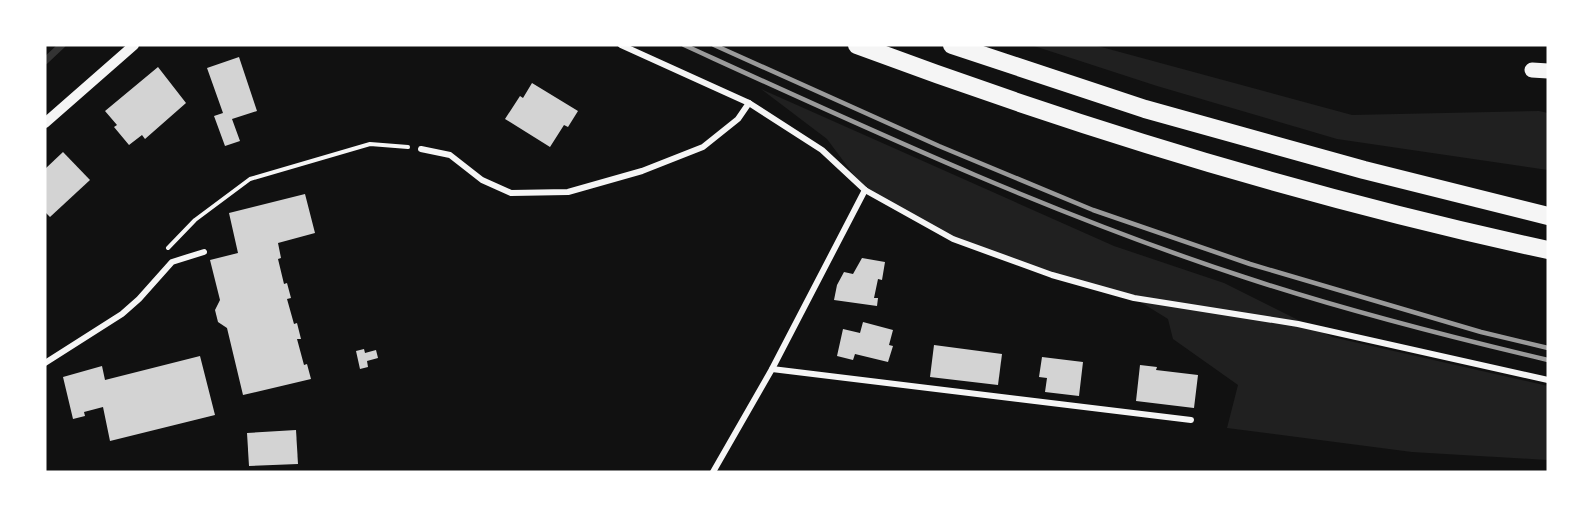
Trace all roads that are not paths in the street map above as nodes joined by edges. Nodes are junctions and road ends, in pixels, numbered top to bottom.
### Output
1 (134, 45) edge
2 (621, 45) edge
3 (857, 45) edge
4 (952, 45) edge
5 (1532, 70) dead end
6 (1548, 71) edge
7 (749, 103) junction
8 (45, 123) edge
9 (421, 149) road end
10 (864, 190) junction
11 (1548, 216) edge
12 (1548, 250) edge
13 (204, 252) dead end
14 (45, 363) edge
15 (772, 369) junction
16 (1548, 380) edge
17 (1191, 420) dead end
18 (714, 472) edge

1 - 8 street
2 - 7 street
3 - 12 highway
4 - 11 highway
5 - 6 main road
7 - 9 street
7 - 10 street
10 - 15 street
10 - 16 street
13 - 14 street
15 - 17 street
15 - 18 street

